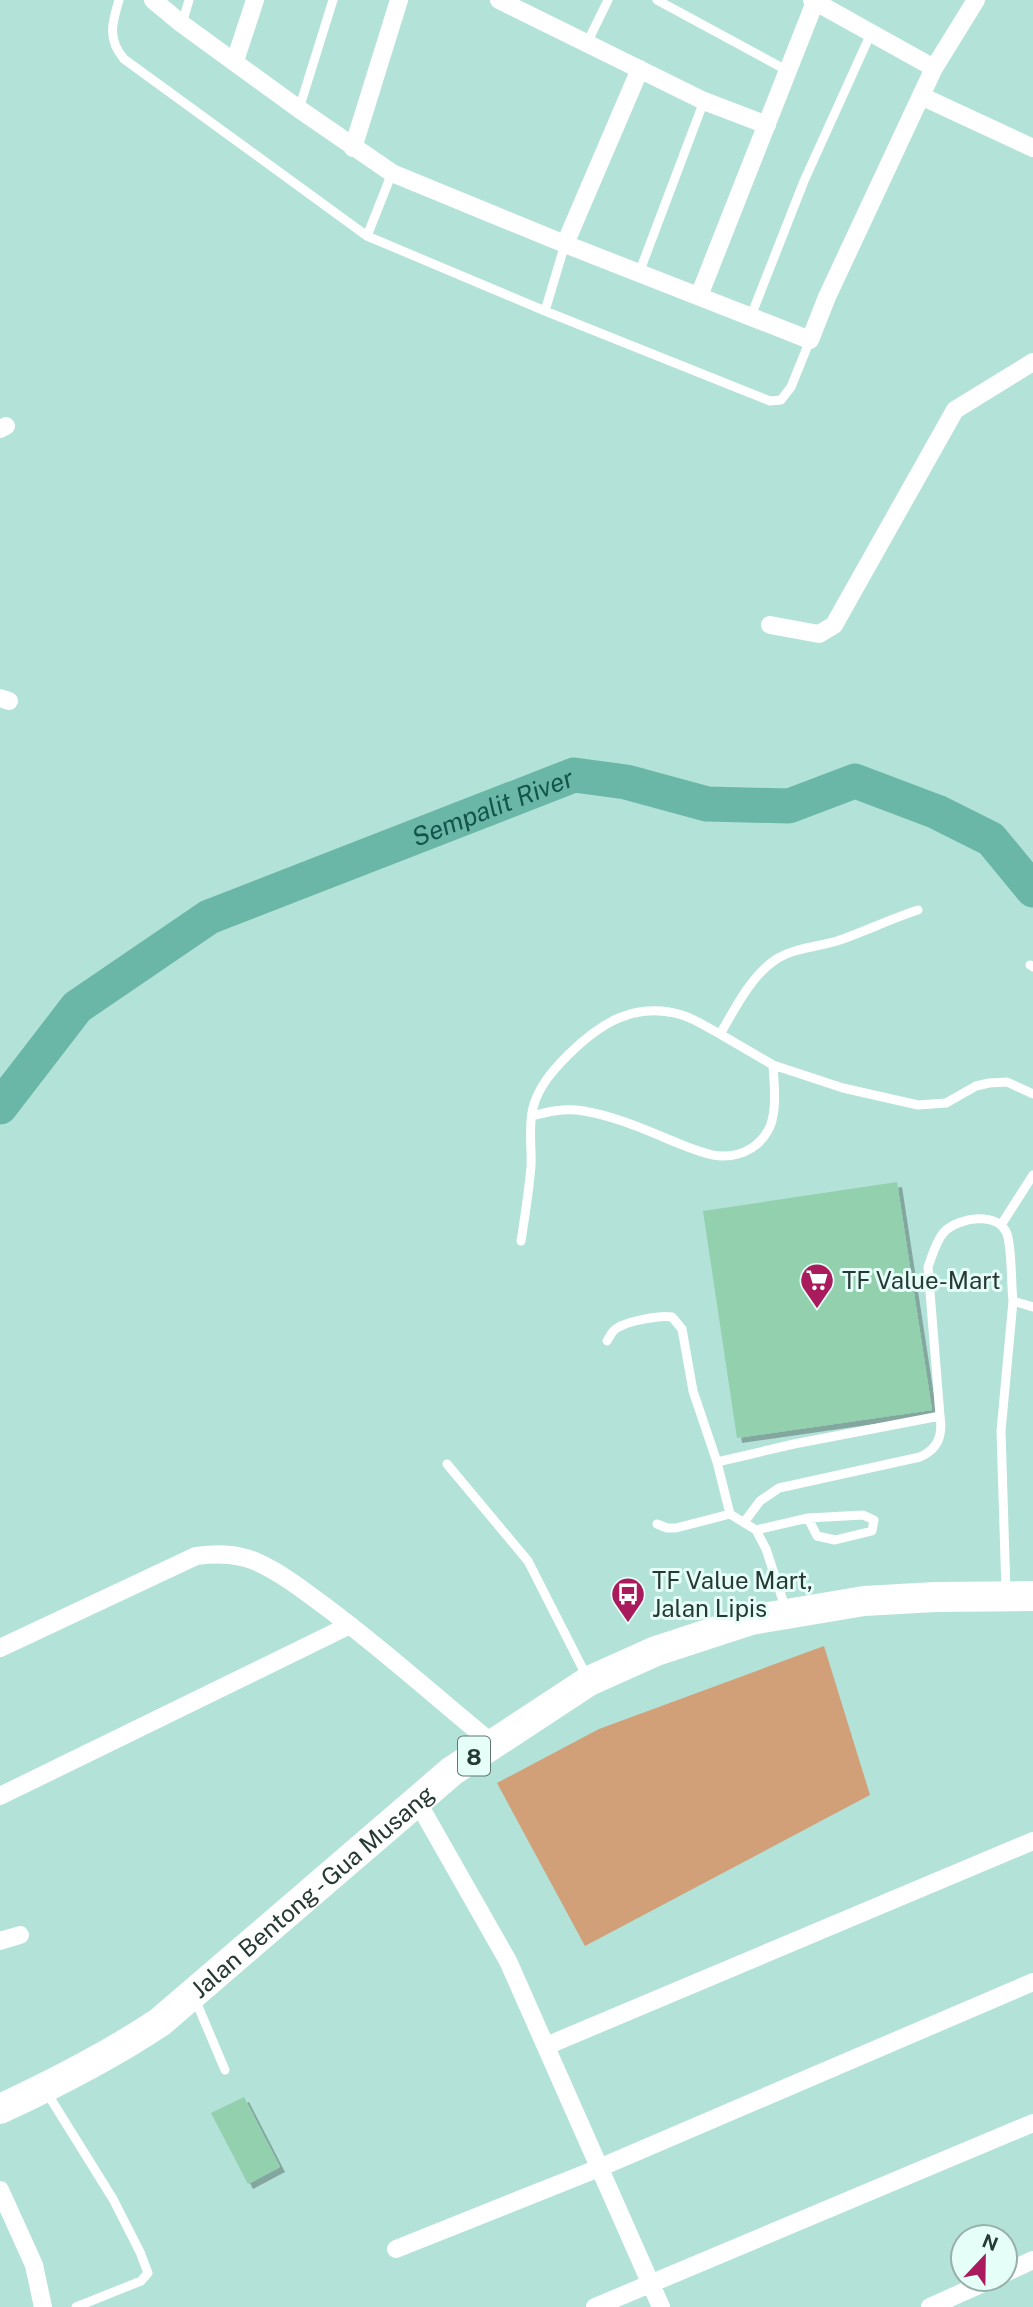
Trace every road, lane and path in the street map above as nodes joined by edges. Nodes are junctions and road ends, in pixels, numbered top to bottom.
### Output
1 (120, 0) edge
2 (153, 0) edge
3 (190, 0) edge
4 (255, 0) edge
5 (333, 0) edge
6 (399, 0) edge
7 (499, 0) edge
8 (608, 0) edge
9 (657, 0) edge
10 (814, 1) edge
11 (972, 1) edge
12 (182, 24) junction
13 (872, 32) junction
14 (587, 43) junction
15 (235, 61) junction
16 (934, 68) junction
17 (640, 69) junction
18 (788, 71) junction
19 (921, 96) junction
20 (704, 101) junction
21 (299, 109) junction
22 (767, 125) junction
23 (353, 148) junction
24 (1033, 148) edge
25 (392, 173) junction
26 (368, 236) junction
27 (565, 244) junction
28 (639, 272) junction
29 (699, 296) junction
30 (545, 311) junction
31 (751, 316) junction
32 (810, 340) junction
33 (1033, 362) edge
34 (770, 625) dead end
35 (918, 910) dead end
36 (720, 1034) junction
37 (773, 1065) junction
38 (1033, 1094) edge
39 (532, 1115) junction
40 (1033, 1175) edge
41 (1001, 1225) junction
42 (522, 1241) dead end
43 (1013, 1301) junction
44 (1033, 1307) edge
45 (607, 1341) dead end
46 (940, 1416) junction
47 (717, 1462) junction
48 (447, 1464) dead end
49 (730, 1514) junction
50 (808, 1518) junction
51 (746, 1521) junction
52 (657, 1524) dead end
53 (756, 1530) junction
54 (1020, 1595) edge
55 (788, 1615) junction
56 (350, 1625) junction
57 (0, 1648) edge
58 (589, 1681) junction
59 (492, 1743) junction
60 (0, 1796) edge
61 (417, 1801) junction
62 (1033, 1841) edge
63 (20, 1935) dead end
64 (0, 1941) edge
65 (1033, 1982) edge
66 (193, 1994) junction
67 (546, 2046) junction
68 (225, 2070) dead end
69 (44, 2089) junction
70 (0, 2109) edge
71 (1033, 2123) edge
72 (599, 2168) junction
73 (0, 2190) edge
74 (397, 2249) dead end
75 (651, 2284) junction
76 (961, 2293) edge
77 (43, 2307) edge
78 (76, 2307) edge
79 (595, 2307) edge
80 (661, 2307) edge
81 (930, 2307) edge

1 - 26 lane
2 - 12 street
3 - 12 lane
4 - 15 street
5 - 21 lane
6 - 23 street
7 - 14 street
8 - 14 lane
9 - 18 lane
10 - 13 street
10 - 18 street
11 - 16 street
12 - 15 street
13 - 16 street
13 - 31 lane
14 - 17 street
15 - 21 street
16 - 19 street
17 - 20 street
17 - 27 street
18 - 22 street
19 - 24 street
19 - 32 street
20 - 22 street
20 - 28 lane
21 - 23 street
22 - 29 street
23 - 25 street
25 - 26 lane
25 - 27 street
26 - 30 lane
27 - 28 street
27 - 30 lane
28 - 29 street
29 - 31 street
30 - 32 lane
31 - 32 street
33 - 34 street
35 - 36 lane
36 - 37 lane
36 - 39 lane
37 - 38 lane
37 - 39 lane
39 - 42 lane
40 - 41 lane
41 - 43 lane
41 - 46 lane
43 - 44 lane
43 - 54 lane
45 - 47 lane
46 - 47 lane
46 - 51 lane
47 - 49 lane
48 - 58 lane
49 - 51 lane
49 - 52 lane
50 - 50 lane
50 - 53 lane
51 - 53 lane
53 - 55 lane
54 - 55 main road, Jalan Bentong - Gua Musang / 8
55 - 58 main road, Jalan Bentong - Gua Musang / 8
56 - 57 street
56 - 59 street
56 - 60 street
58 - 59 main road, Jalan Bentong - Gua Musang / 8
59 - 61 main road, Jalan Bentong - Gua Musang / 8
61 - 66 main road, Jalan Bentong - Gua Musang / 8
61 - 67 street
62 - 67 street
63 - 64 street
65 - 72 street
66 - 68 lane
66 - 69 main road, Jalan Bentong - Gua Musang / 8
67 - 72 street
69 - 70 main road, Jalan Bentong - Gua Musang / 8
69 - 78 lane
71 - 75 street
72 - 74 street
72 - 75 street
73 - 77 street
75 - 79 street
75 - 80 street
76 - 81 street

